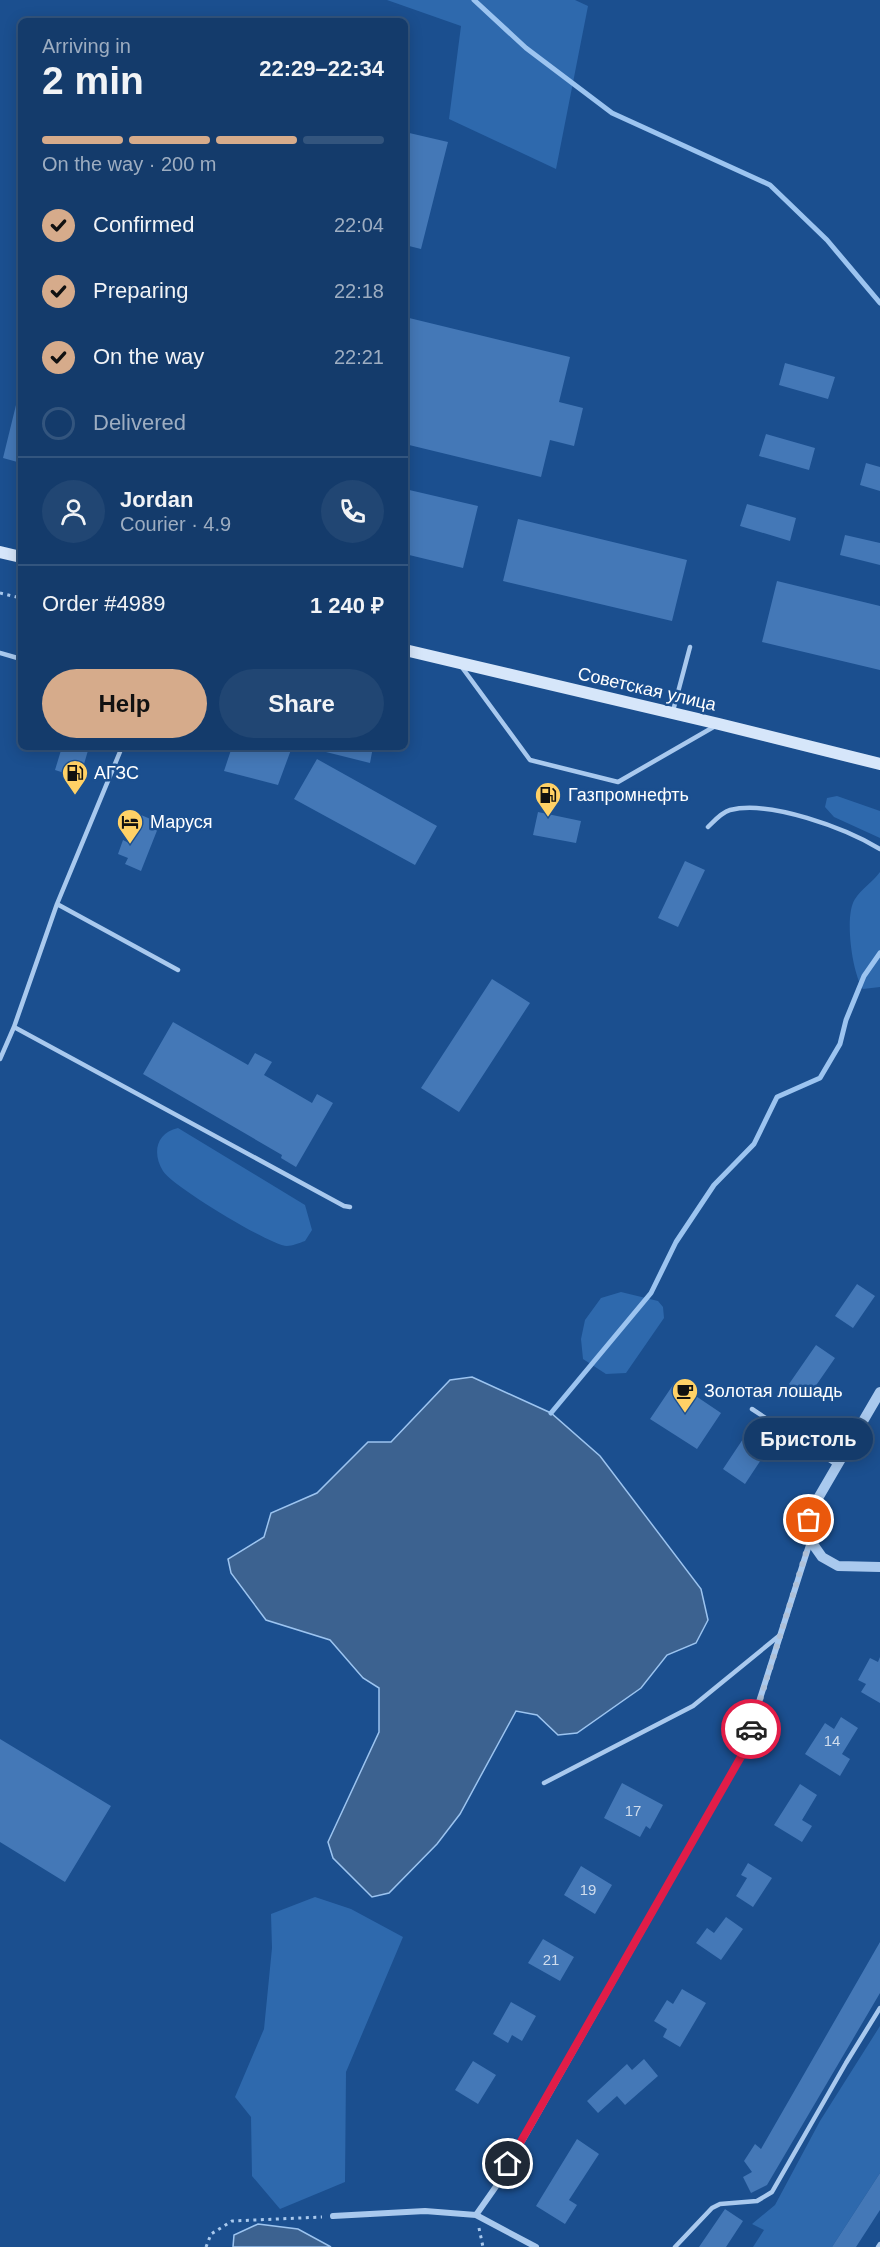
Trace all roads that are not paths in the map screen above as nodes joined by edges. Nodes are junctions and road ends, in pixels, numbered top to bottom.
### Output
1 (0, 552) edge
2 (18, 556) edge
3 (690, 647) dead end
4 (408, 651) edge
5 (0, 653) edge
6 (18, 658) edge
7 (459, 664) junction
8 (672, 713) junction
9 (719, 724) junction
10 (121, 750) edge
11 (880, 764) edge
12 (708, 827) dead end
13 (880, 849) edge
14 (57, 904) junction
15 (178, 970) dead end
16 (14, 1027) junction
17 (0, 1059) edge
18 (350, 1207) dead end
19 (880, 1392) edge
20 (753, 1409) dead end
21 (837, 1465) junction
22 (810, 1540) junction
23 (880, 1567) edge
24 (781, 1635) junction
25 (544, 1783) dead end
26 (880, 2008) edge
27 (476, 2215) junction
28 (333, 2216) road end
29 (536, 2247) edge
30 (675, 2247) edge

1 - 2 main road
3 - 8 lane
4 - 7 main road, Советская улица
5 - 6 lane
7 - 8 main road, Советская улица
7 - 9 lane
8 - 9 main road, Советская улица
9 - 11 main road, Советская улица
10 - 14 lane
12 - 13 lane
14 - 15 lane
14 - 16 lane
16 - 17 lane
16 - 18 lane
19 - 21 street
20 - 21 lane
21 - 22 street
22 - 23 street
22 - 24 street
24 - 25 lane
24 - 27 street
26 - 30 lane
27 - 28 street
27 - 29 street

